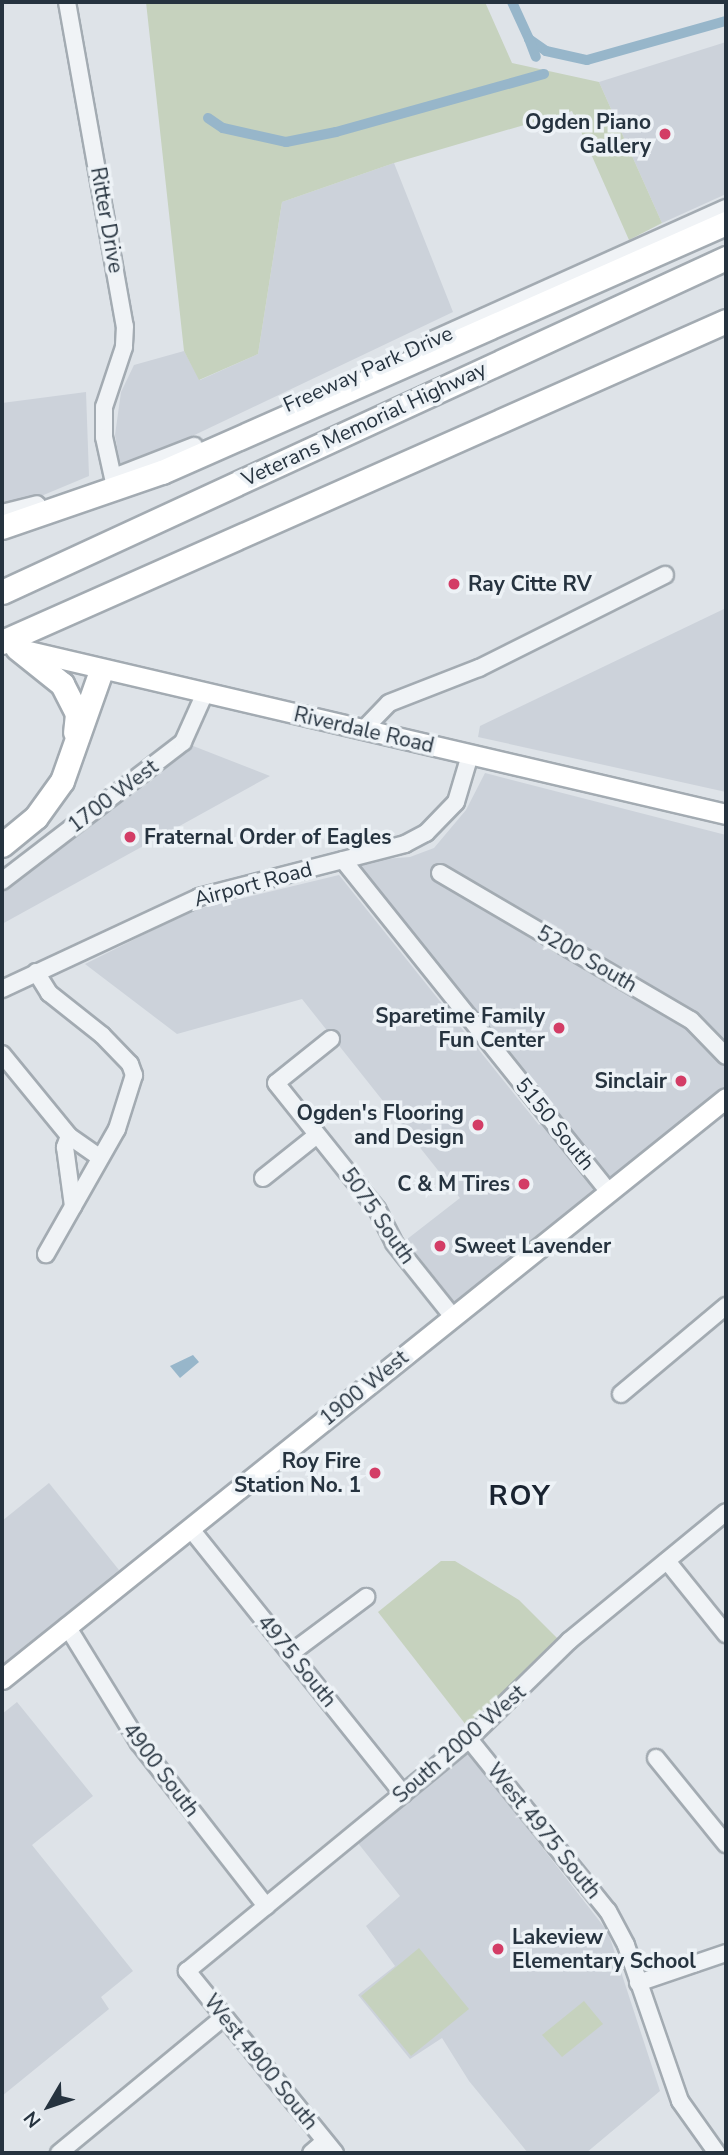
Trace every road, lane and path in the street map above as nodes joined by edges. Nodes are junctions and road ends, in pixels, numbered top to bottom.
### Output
1 (67, 2) edge
2 (726, 208) edge
3 (726, 223) edge
4 (726, 240) edge
5 (726, 258) edge
6 (726, 321) edge
7 (113, 478) junction
8 (2, 513) edge
9 (2, 527) edge
10 (665, 575) dead end
11 (30, 577) junction
12 (2, 592) edge
13 (7, 645) edge
14 (101, 671) junction
15 (204, 695) junction
16 (363, 730) junction
17 (73, 749) junction
18 (470, 755) junction
19 (726, 814) edge
20 (2, 845) edge
21 (343, 860) junction
22 (440, 873) dead end
23 (2, 881) edge
24 (36, 972) junction
25 (2, 989) edge
26 (331, 1040) dead end
27 (2, 1054) edge
28 (726, 1056) edge
29 (726, 1098) edge
30 (317, 1135) junction
31 (69, 1136) junction
32 (100, 1158) junction
33 (263, 1178) dead end
34 (609, 1192) junction
35 (73, 1206) junction
36 (46, 1254) dead end
37 (726, 1306) edge
38 (453, 1317) junction
39 (621, 1394) dead end
40 (726, 1512) edge
41 (190, 1528) junction
42 (667, 1561) junction
43 (366, 1597) dead end
44 (67, 1626) junction
45 (726, 1634) edge
46 (291, 1653) junction
47 (2, 1679) edge
48 (469, 1739) junction
49 (656, 1758) dead end
50 (403, 1794) junction
51 (726, 1844) edge
52 (266, 1906) junction
53 (726, 1953) edge
54 (187, 1971) joint
55 (638, 1983) junction
56 (224, 2017) junction
57 (330, 2147) edge
58 (59, 2153) edge
59 (311, 2153) edge
60 (717, 2153) edge

1 - 7 street, Ritter Drive
2 - 7 street, Freeway Park Drive
3 - 9 highway
4 - 11 highway
5 - 11 highway, Veterans Memorial Highway
6 - 13 highway
7 - 8 street, Freeway Park Drive
10 - 16 street
11 - 12 highway, Veterans Memorial Highway
13 - 14 main road, Riverdale Road
13 - 17 highway
14 - 15 main road, Riverdale Road
14 - 17 highway
15 - 16 main road, Riverdale Road
15 - 23 street, 1700 West
16 - 18 main road, Riverdale Road
17 - 20 highway
18 - 19 main road, Riverdale Road
18 - 21 street, Airport Road
21 - 24 street, Airport Road
21 - 34 street, 5150 South
22 - 28 street, 5200 South
24 - 25 street, Airport Road
24 - 32 street
26 - 30 street, 5075 South
27 - 31 street
29 - 34 main road, 1900 West
30 - 33 street
30 - 38 street, 5075 South
31 - 32 street
31 - 35 street
32 - 35 street
34 - 38 main road, 1900 West
35 - 36 street
37 - 39 street
38 - 41 main road, 1900 West
40 - 42 street, South 2000 West
41 - 44 main road, 1900 West
41 - 46 street, 4975 South
42 - 45 street
42 - 48 street, South 2000 West
43 - 46 street
44 - 47 main road, 1900 West
44 - 52 street, 4900 South
46 - 50 street, 4975 South
48 - 50 street, South 2000 West
48 - 55 street, West 4975 South
49 - 51 street
50 - 52 street, South 2000 West
52 - 54 street, South 2000 West
53 - 55 street
54 - 56 street, West 4900 South
55 - 60 street, West 4975 South
56 - 57 street, West 4900 South
56 - 58 street
57 - 59 street

